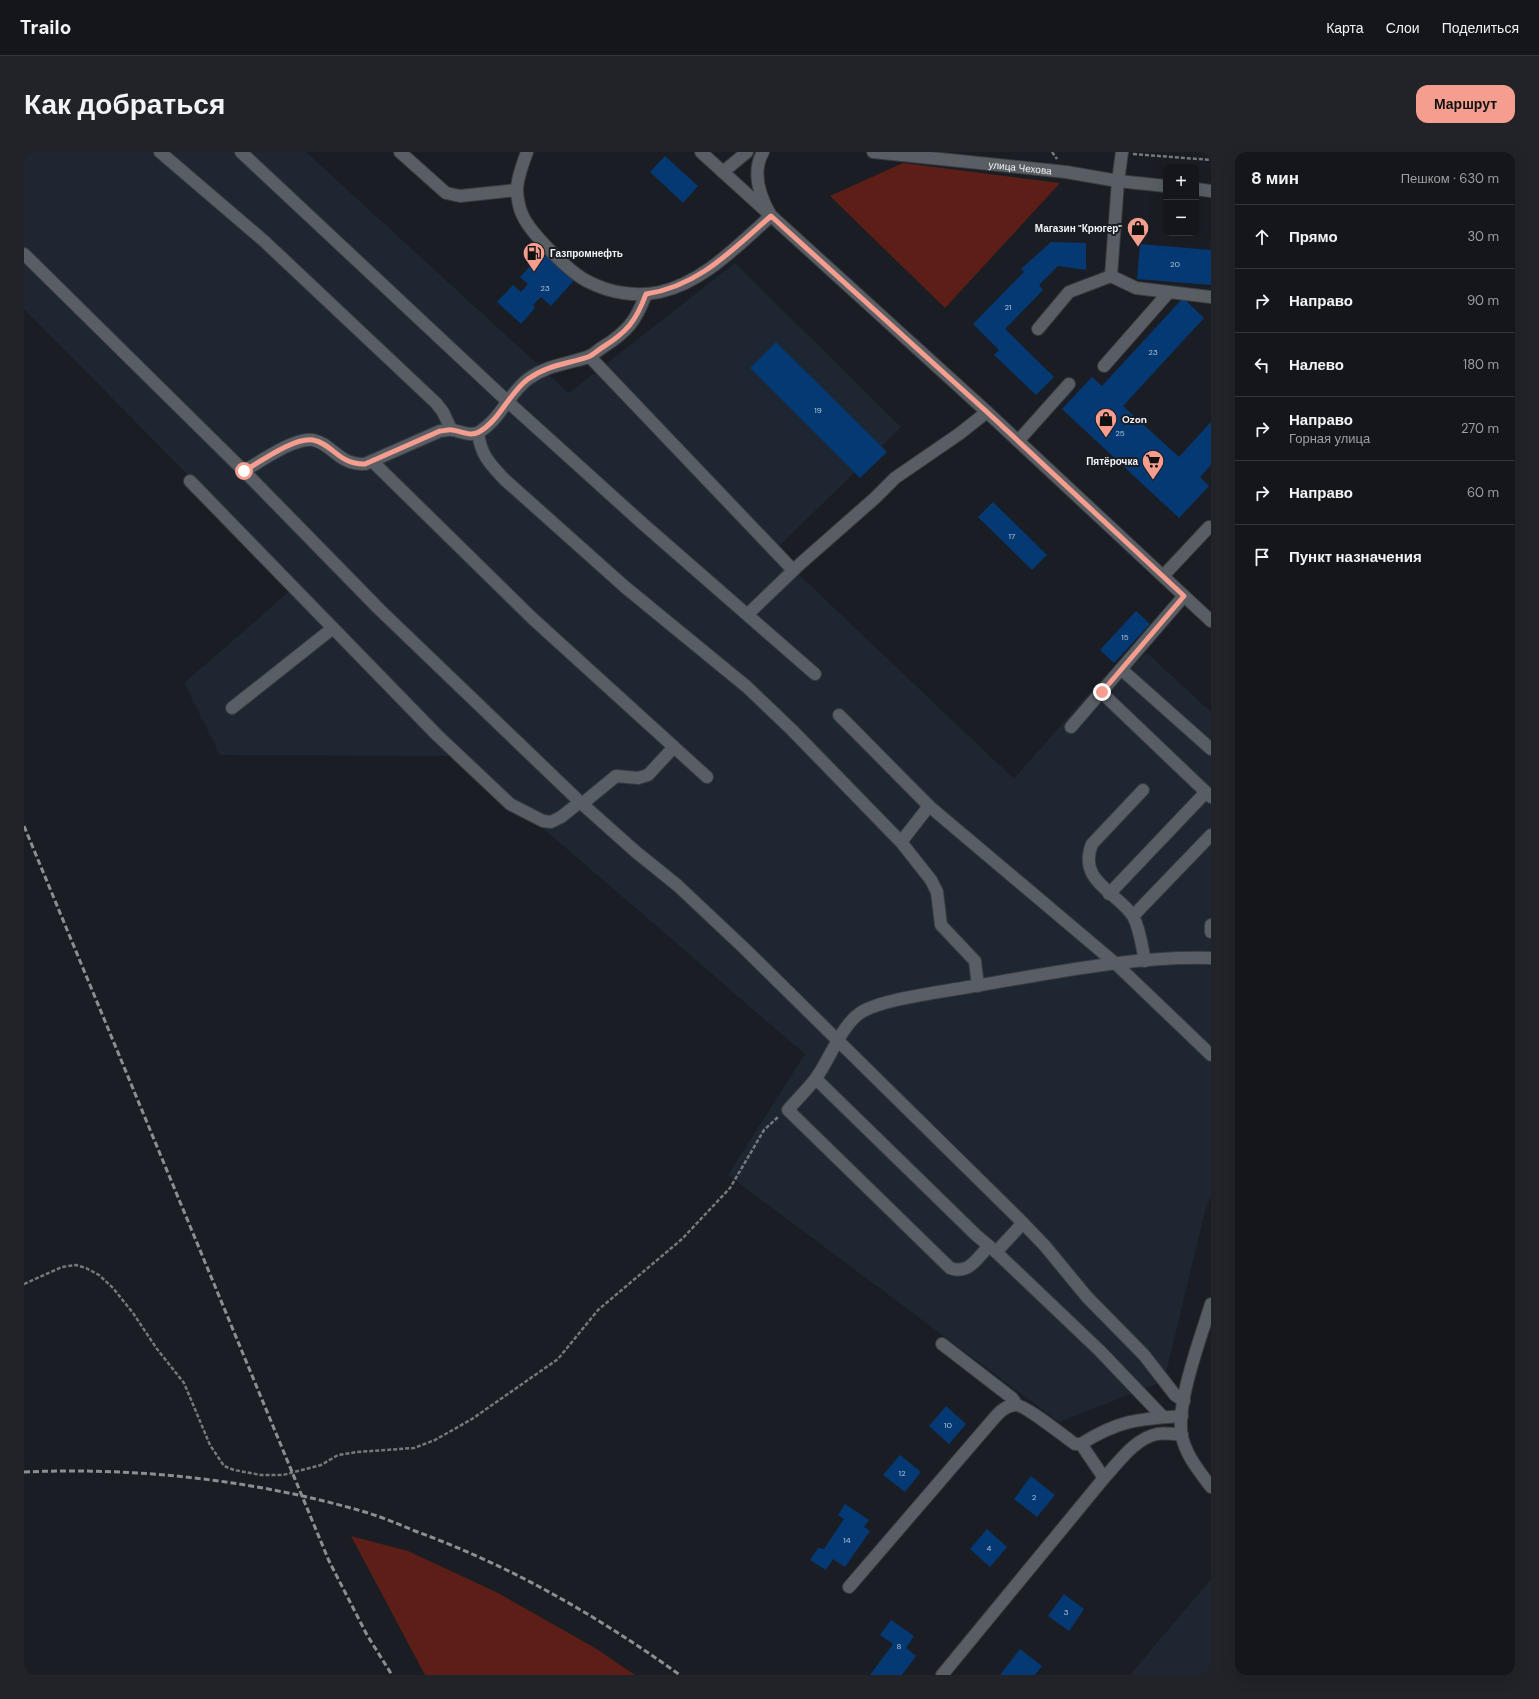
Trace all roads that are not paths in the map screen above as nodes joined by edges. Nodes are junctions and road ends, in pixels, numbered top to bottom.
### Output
1 (160, 152) edge
2 (241, 152) edge
3 (400, 152) edge
4 (527, 152) edge
5 (701, 152) edge
6 (747, 152) edge
7 (763, 152) edge
8 (873, 152) edge
9 (1122, 152) edge
10 (723, 172) junction
11 (1118, 181) junction
12 (1163, 186) edge
13 (1199, 189) edge
14 (517, 190) junction
15 (1211, 191) edge
16 (771, 216) junction
17 (24, 254) edge
18 (1111, 276) junction
19 (1169, 292) junction
20 (646, 294) junction
21 (1211, 297) edge
22 (1038, 329) dead end
23 (589, 356) junction
24 (1104, 366) dead end
25 (1069, 384) dead end
26 (507, 401) junction
27 (987, 412) junction
28 (451, 429) junction
29 (478, 433) junction
30 (1018, 441) junction
31 (372, 461) junction
32 (244, 471) junction
33 (190, 481) dead end
34 (1209, 527) dead end
35 (793, 570) junction
36 (1163, 576) junction
37 (1184, 596) junction
38 (748, 614) junction
39 (1211, 621) edge
40 (333, 628) junction
41 (1121, 669) junction
42 (815, 674) dead end
43 (1102, 692) junction
44 (232, 708) dead end
45 (839, 715) dead end
46 (1071, 726) dead end
47 (674, 747) junction
48 (1211, 749) edge
49 (707, 777) dead end
50 (1143, 790) dead end
51 (1208, 795) edge
52 (581, 803) junction
53 (928, 806) junction
54 (1211, 835) edge
55 (901, 842) junction
56 (1110, 894) junction
57 (1133, 916) junction
58 (1211, 925) edge
59 (1211, 932) edge
60 (1211, 958) edge
61 (1145, 961) junction
62 (1115, 963) junction
63 (978, 986) junction
64 (838, 1042) junction
65 (1211, 1055) edge
66 (816, 1079) junction
67 (1023, 1223) junction
68 (993, 1249) junction
69 (1211, 1304) edge
70 (942, 1344) dead end
71 (1184, 1401) junction
72 (1016, 1404) junction
73 (1182, 1416) junction
74 (1163, 1417) junction
75 (1182, 1435) junction
76 (1081, 1444) junction
77 (1104, 1478) junction
78 (1211, 1487) edge
79 (849, 1587) dead end
80 (942, 1675) edge

1 - 28 street
2 - 26 street
3 - 14 street
4 - 14 street
5 - 10 street
6 - 10 street
7 - 16 street
8 - 11 street, улица Чехова
9 - 11 street
10 - 16 street
11 - 12 street, улица Чехова
11 - 18 street
13 - 15 street
14 - 20 street
16 - 20 street
16 - 27 street
17 - 32 street
18 - 19 street
18 - 22 street
19 - 21 street
19 - 24 street
20 - 23 street
23 - 26 street
23 - 35 street
25 - 30 street
26 - 29 street
26 - 38 street
27 - 30 street
27 - 35 street
28 - 29 street
28 - 31 street
29 - 55 street
30 - 36 street
31 - 32 street
31 - 47 street
32 - 52 street
33 - 40 street
34 - 36 street
35 - 38 street
36 - 37 street
37 - 39 street
37 - 41 street
38 - 42 street
40 - 44 street
40 - 52 street
41 - 43 street
41 - 48 street
43 - 46 street
43 - 51 street
45 - 53 street
47 - 49 street
47 - 52 street
50 - 56 street
51 - 56 street
52 - 64 street
53 - 55 street
53 - 62 street
54 - 57 street
55 - 63 street
56 - 57 street
57 - 61 street
58 - 59 street
60 - 61 street
61 - 62 street
62 - 63 street
62 - 65 street
63 - 64 street
64 - 66 street
64 - 67 street
66 - 68 street
66 - 68 street
67 - 68 street
67 - 71 street
68 - 74 street
69 - 71 street
70 - 72 street
71 - 73 street
72 - 76 street
72 - 79 street
73 - 74 street
73 - 75 street
74 - 76 street
75 - 77 street
75 - 78 street
76 - 77 street
77 - 80 street

